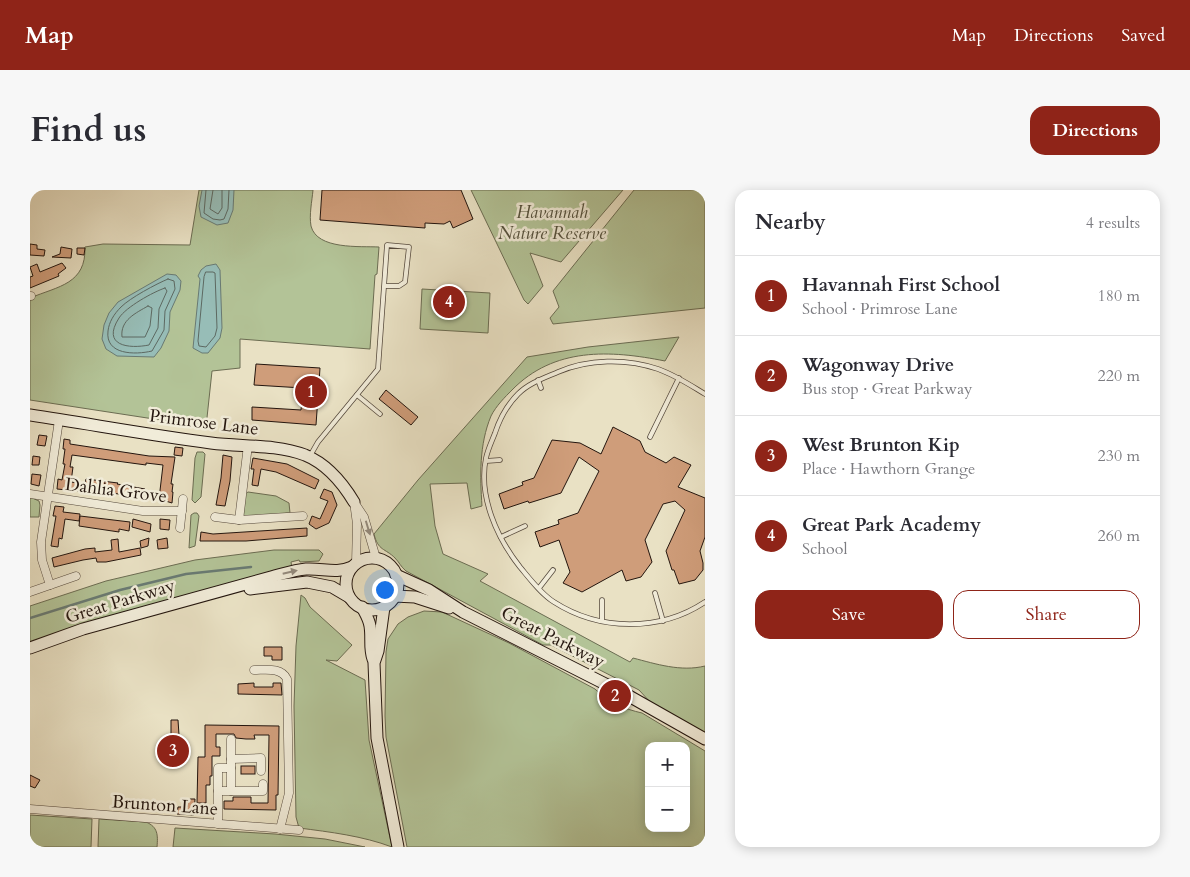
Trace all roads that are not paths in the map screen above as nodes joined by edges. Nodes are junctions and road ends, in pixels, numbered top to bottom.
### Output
1 (384, 286) junction
2 (679, 378) junction
3 (538, 380) junction
4 (541, 388) dead end
5 (705, 394) edge
6 (357, 395) junction
7 (380, 414) dead end
8 (30, 415) edge
9 (59, 420) junction
10 (650, 437) dead end
11 (248, 445) junction
12 (309, 458) junction
13 (500, 460) dead end
14 (486, 461) junction
15 (30, 494) edge
16 (47, 497) junction
17 (183, 499) dead end
18 (354, 502) junction
19 (182, 512) junction
20 (215, 516) dead end
21 (303, 516) dead end
22 (239, 520) junction
23 (525, 526) dead end
24 (180, 528) dead end
25 (502, 537) junction
26 (376, 558) junction
27 (354, 565) junction
28 (554, 570) dead end
29 (396, 575) junction
30 (76, 576) dead end
31 (50, 585) junction
32 (539, 588) junction
33 (30, 592) edge
34 (655, 593) dead end
35 (394, 596) junction
36 (349, 597) junction
37 (192, 598) junction
38 (602, 600) dead end
39 (705, 602) edge
40 (362, 607) junction
41 (384, 607) junction
42 (463, 612) junction
43 (602, 620) junction
44 (663, 621) junction
45 (30, 648) edge
46 (374, 663) junction
47 (254, 670) dead end
48 (231, 739) dead end
49 (705, 739) edge
50 (231, 758) junction
51 (231, 768) junction
52 (261, 771) dead end
53 (263, 784) dead end
54 (218, 791) junction
55 (231, 791) junction
56 (30, 810) edge
57 (218, 824) junction
58 (280, 829) junction
59 (299, 830) dead end
60 (398, 847) edge

1 - 1 lane
1 - 6 lane
2 - 3 lane
2 - 5 lane
2 - 10 lane
3 - 4 lane
3 - 14 lane
6 - 7 lane
6 - 12 lane
8 - 9 street, Primrose Lane
9 - 11 street, Primrose Lane
9 - 16 street
11 - 12 street, Primrose Lane
11 - 22 street
12 - 18 street, Primrose Lane
13 - 14 lane
14 - 25 lane
15 - 16 street, Dahlia Grove
16 - 19 street, Dahlia Grove
16 - 31 street
17 - 19 street, Dahlia Grove
18 -> 26 street, Primrose Lane
18 - 27 street
19 - 24 street, Dahlia Grove
20 - 22 street
21 - 22 street
23 - 25 lane
25 - 32 lane
26 - 27 street, Great Parkway
26 - 29 street, Great Parkway
27 - 36 street
37 -> 27 street, Great Parkway
28 - 32 lane
29 - 35 street
29 - 42 street, Great Parkway
30 - 31 street
31 - 33 street
32 - 43 lane
34 - 44 lane
35 - 41 street
35 - 42 street, Great Parkway
36 - 37 street, Great Parkway
36 - 40 street, Great Parkway
37 - 45 street, Great Parkway
38 - 43 lane
39 - 44 lane
40 - 41 street
40 - 46 street
41 - 46 street
42 - 49 street, Great Parkway
43 - 44 lane
46 - 60 street
47 - 58 street
48 - 50 street
50 - 51 street
50 - 52 street
51 - 54 street
51 - 55 street
53 - 55 street
54 - 55 street
54 - 57 street
56 - 57 street, Brunton Lane
57 - 58 street, Brunton Lane
58 - 59 street, Brunton Lane

